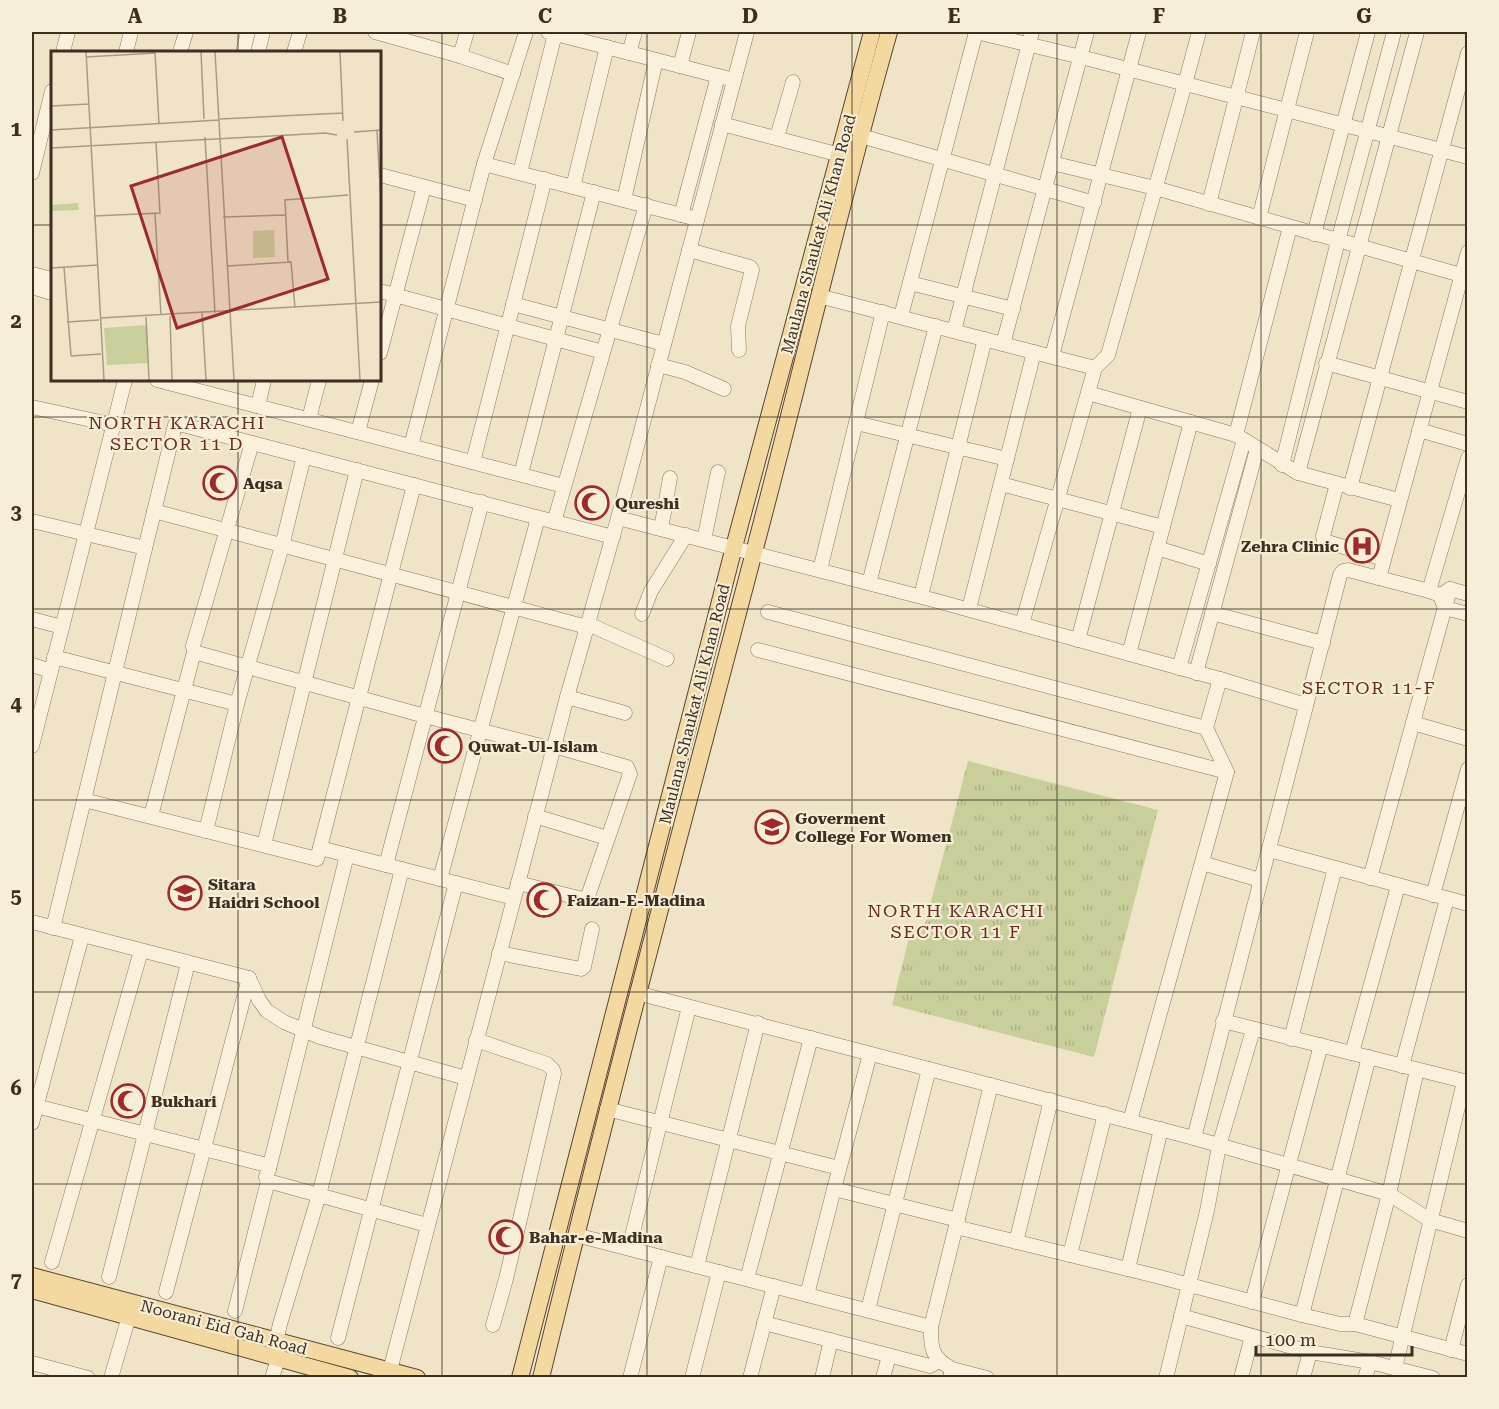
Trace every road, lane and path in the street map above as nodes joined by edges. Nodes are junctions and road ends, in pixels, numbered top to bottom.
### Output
1 (68, 32) edge
2 (131, 32) edge
3 (186, 32) edge
4 (248, 32) edge
5 (263, 32) edge
6 (300, 32) edge
7 (375, 32) edge
8 (467, 32) edge
9 (526, 32) edge
10 (635, 32) edge
11 (689, 32) edge
12 (747, 32) edge
13 (872, 32) edge
14 (889, 32) edge
15 (976, 32) edge
16 (1087, 32) edge
17 (1139, 32) edge
18 (1199, 32) edge
19 (1253, 32) edge
20 (1308, 32) edge
21 (1368, 32) edge
22 (1394, 32) edge
23 (1417, 32) edge
24 (551, 33) edge
25 (409, 36) edge
26 (581, 36) edge
27 (1031, 38) edge
28 (607, 47) junction
29 (63, 51) edge
30 (126, 51) edge
31 (180, 51) edge
32 (243, 51) edge
33 (258, 51) edge
34 (294, 51) edge
35 (629, 53) junction
36 (1467, 53) edge
37 (460, 56) junction
38 (1081, 57) junction
39 (656, 60) junction
40 (680, 66) junction
41 (1129, 70) junction
42 (513, 74) junction
43 (718, 76) junction
44 (734, 80) junction
45 (793, 82) dead end
46 (1185, 84) junction
47 (51, 94) edge
48 (1236, 97) junction
49 (1287, 110) junction
50 (43, 121) edge
51 (722, 124) junction
52 (1343, 125) junction
53 (1367, 131) junction
54 (861, 136) junction
55 (777, 137) junction
56 (1388, 137) junction
57 (1441, 151) junction
58 (847, 157) junction
59 (1467, 157) edge
60 (942, 160) junction
61 (1052, 163) junction
62 (484, 164) junction
63 (32, 173) edge
64 (520, 173) junction
65 (995, 175) junction
66 (1101, 175) junction
67 (381, 176) edge
68 (545, 179) junction
69 (424, 187) junction
70 (573, 187) junction
71 (1155, 188) junction
72 (1045, 189) junction
73 (594, 192) junction
74 (475, 200) junction
75 (624, 200) junction
76 (1094, 203) junction
77 (1209, 204) junction
78 (646, 205) junction
79 (681, 215) junction
80 (1259, 218) junction
81 (697, 219) junction
82 (1290, 227) junction
83 (1314, 234) junction
84 (1338, 241) junction
85 (1358, 246) junction
86 (689, 250) junction
87 (1467, 252) edge
88 (1411, 261) junction
89 (32, 274) edge
90 (1464, 276) edge
91 (51, 279) edge
92 (910, 283) junction
93 (381, 291) edge
94 (33, 292) edge
95 (51, 292) edge
96 (395, 295) junction
97 (819, 296) junction
98 (963, 297) junction
99 (513, 304) junction
100 (1013, 309) junction
101 (447, 310) junction
102 (883, 312) junction
103 (562, 316) junction
104 (901, 316) junction
105 (936, 326) junction
106 (508, 327) junction
107 (610, 330) junction
108 (954, 331) junction
109 (556, 339) junction
110 (985, 339) junction
111 (664, 344) junction
112 (1003, 344) junction
113 (381, 348) edge
114 (739, 350) dead end
115 (603, 352) junction
116 (1034, 352) junction
117 (1052, 356) junction
118 (1326, 363) junction
119 (658, 365) junction
120 (1095, 368) junction
121 (1380, 378) junction
122 (125, 381) edge
123 (172, 381) edge
124 (264, 381) edge
125 (319, 381) edge
126 (372, 381) edge
127 (205, 386) edge
128 (724, 388) dead end
129 (1429, 391) junction
130 (1088, 393) junction
131 (1467, 402) edge
132 (258, 406) junction
133 (32, 407) edge
134 (1140, 408) junction
135 (309, 419) junction
136 (1191, 422) junction
137 (856, 423) junction
138 (114, 424) junction
139 (1419, 430) junction
140 (358, 432) junction
141 (908, 435) junction
142 (1240, 437) junction
143 (252, 443) junction
144 (1467, 444) edge
145 (411, 446) junction
146 (958, 447) junction
147 (1257, 448) junction
148 (304, 456) junction
149 (1467, 458) edge
150 (1007, 459) junction
151 (473, 462) junction
152 (1282, 465) junction
153 (357, 470) junction
154 (718, 472) dead end
155 (1298, 473) junction
156 (521, 474) junction
157 (670, 478) dead end
158 (1000, 484) junction
159 (414, 485) junction
160 (564, 486) junction
161 (1344, 486) junction
162 (1058, 500) junction
163 (1399, 500) junction
164 (482, 502) junction
165 (154, 511) junction
166 (1112, 514) junction
167 (538, 518) junction
168 (618, 518) junction
169 (32, 521) edge
170 (554, 522) junction
171 (1163, 527) junction
172 (661, 529) junction
173 (226, 531) junction
174 (86, 533) junction
175 (686, 535) junction
176 (613, 537) junction
177 (704, 540) junction
178 (282, 546) junction
179 (734, 547) junction
180 (145, 548) junction
181 (1157, 548) junction
182 (754, 552) junction
183 (334, 559) junction
184 (1384, 560) junction
185 (1209, 564) junction
186 (820, 570) junction
187 (391, 574) junction
188 (1379, 578) junction
189 (869, 583) junction
190 (459, 592) junction
191 (1467, 594) edge
192 (921, 596) junction
193 (1441, 596) junction
194 (513, 607) junction
195 (969, 609) junction
196 (768, 612) dead end
197 (642, 614) dead end
198 (1212, 614) junction
199 (1467, 614) edge
200 (32, 619) edge
201 (1022, 624) junction
202 (587, 625) junction
203 (62, 627) junction
204 (1078, 640) junction
205 (1323, 643) junction
206 (758, 650) dead end
207 (194, 652) junction
208 (1129, 654) junction
209 (667, 659) dead end
210 (52, 664) junction
211 (32, 665) edge
212 (248, 668) junction
213 (1179, 668) junction
214 (115, 672) junction
215 (1196, 673) junction
216 (1220, 679) junction
217 (303, 682) junction
218 (183, 690) junction
219 (359, 697) junction
220 (567, 697) junction
221 (237, 704) junction
222 (1306, 705) junction
223 (625, 713) dead end
224 (425, 716) junction
225 (1413, 723) junction
226 (1206, 728) junction
227 (480, 731) junction
228 (1467, 739) edge
229 (32, 746) edge
230 (554, 748) junction
231 (1467, 769) edge
232 (1227, 772) junction
233 (84, 800) junction
234 (151, 816) junction
235 (535, 816) junction
236 (206, 831) junction
237 (607, 838) junction
238 (264, 845) junction
239 (320, 848) junction
240 (1269, 850) junction
241 (347, 855) junction
242 (1202, 863) junction
243 (386, 865) junction
244 (1335, 868) junction
245 (402, 869) junction
246 (441, 879) junction
247 (1370, 879) junction
248 (1260, 880) junction
249 (456, 883) junction
250 (518, 883) junction
251 (1398, 886) junction
252 (1440, 897) junction
253 (514, 898) junction
254 (1467, 904) edge
255 (32, 922) edge
256 (53, 928) junction
257 (592, 928) dead end
258 (82, 936) junction
259 (141, 951) junction
260 (499, 953) junction
261 (188, 963) junction
262 (249, 978) junction
263 (637, 993) junction
264 (689, 1007) junction
265 (1223, 1022) junction
266 (758, 1023) junction
267 (303, 1030) junction
268 (1253, 1030) junction
269 (811, 1038) junction
270 (1291, 1039) junction
271 (476, 1040) junction
272 (1321, 1045) junction
273 (357, 1048) junction
274 (1352, 1053) junction
275 (870, 1054) junction
276 (1369, 1058) junction
277 (409, 1062) junction
278 (1402, 1066) junction
279 (928, 1069) junction
280 (1417, 1070) junction
281 (466, 1078) junction
282 (1466, 1082) edge
283 (992, 1085) junction
284 (1051, 1101) junction
285 (34, 1106) edge
286 (607, 1109) junction
287 (1105, 1114) junction
288 (93, 1121) junction
289 (1130, 1121) junction
290 (660, 1122) junction
291 (32, 1123) edge
292 (1161, 1129) junction
293 (145, 1135) junction
294 (1194, 1138) junction
295 (729, 1140) junction
296 (1220, 1146) junction
297 (205, 1150) junction
298 (780, 1153) junction
299 (1289, 1165) junction
300 (839, 1168) junction
301 (269, 1175) junction
302 (1338, 1179) junction
303 (834, 1189) junction
304 (1389, 1194) junction
305 (319, 1195) junction
306 (895, 1204) junction
307 (371, 1209) junction
308 (1430, 1220) junction
309 (957, 1223) junction
310 (428, 1225) junction
311 (1467, 1231) edge
312 (576, 1235) junction
313 (1016, 1242) junction
314 (629, 1248) junction
315 (1070, 1255) junction
316 (661, 1257) junction
317 (52, 1262) dead end
318 (697, 1266) junction
319 (1128, 1269) junction
320 (719, 1272) junction
321 (32, 1276) edge
322 (109, 1277) dead end
323 (747, 1279) junction
324 (1189, 1285) junction
325 (1467, 1285) edge
326 (774, 1286) junction
327 (32, 1290) edge
328 (166, 1293) dead end
329 (807, 1295) junction
330 (1252, 1302) junction
331 (868, 1310) junction
332 (235, 1311) dead end
333 (1302, 1315) junction
334 (129, 1316) junction
335 (1181, 1316) junction
336 (764, 1323) junction
337 (1355, 1324) junction
338 (493, 1325) dead end
339 (931, 1327) junction
340 (1252, 1336) junction
341 (1403, 1337) junction
342 (338, 1338) dead end
343 (831, 1340) junction
344 (277, 1350) junction
345 (1451, 1350) junction
346 (1310, 1352) junction
347 (1467, 1354) edge
348 (889, 1356) junction
349 (939, 1361) junction
350 (1370, 1362) junction
351 (32, 1363) edge
352 (1395, 1368) junction
353 (951, 1373) edge
354 (389, 1374) edge
355 (70, 1375) edge
356 (88, 1377) edge
357 (111, 1377) edge
358 (272, 1377) edge
359 (350, 1377) edge
360 (417, 1377) edge
361 (520, 1377) edge
362 (541, 1377) edge
363 (630, 1377) edge
364 (692, 1377) edge
365 (750, 1377) edge
366 (822, 1377) edge
367 (883, 1377) edge
368 (983, 1377) edge
369 (1166, 1377) edge
370 (1242, 1377) edge
371 (1303, 1377) edge
372 (1365, 1377) edge
373 (1429, 1377) edge

1 - 29 street
2 - 30 street
3 - 31 street
4 - 32 street
5 - 33 street
6 - 34 street
7 - 25 street
8 - 37 street
9 - 42 street
10 - 35 street
11 - 40 street
12 - 44 street
13 - 58 main road, Maulana Shaukat Ali Khan Road
14 - 54 main road, Maulana Shaukat Ali Khan Road
15 - 27 street
15 - 60 street
16 - 38 street
17 - 41 street
18 - 46 street
19 - 48 street
20 - 49 street
21 - 52 street
22 - 53 street
23 - 56 street
24 - 26 street
24 - 64 street
25 - 37 street
26 - 28 street
27 - 38 street
27 - 65 street
28 - 35 street
28 - 70 street
35 - 39 street
36 - 57 street
37 - 42 street
38 - 41 street
38 - 61 street
39 - 40 street
39 - 75 street
40 - 43 street
41 - 46 street
41 - 66 street
42 - 62 street
43 - 44 street
43 - 79 street
44 - 51 street
45 - 55 street
46 - 48 street
46 - 71 street
47 - 50 street
48 - 49 street
48 - 77 street
49 - 52 street
49 - 80 street
50 - 63 street
51 - 55 street
51 - 81 street
52 - 53 street
52 - 83 street
53 - 56 street
53 - 84 street
54 - 58 main road, Maulana Shaukat Ali Khan Road
54 - 60 street
55 - 58 street
56 - 57 street
56 - 85 street
57 - 59 street
57 - 88 street
58 - 97 main road, Maulana Shaukat Ali Khan Road
58 - 179 main road, Maulana Shaukat Ali Khan Road
60 - 65 street
60 - 92 street
61 - 66 street
61 - 72 street
62 - 64 street
62 - 74 street
64 - 68 street
65 - 72 street
65 - 98 street
66 - 71 street
66 - 76 street
67 - 69 street
68 - 70 street
68 - 99 street
69 - 74 street
69 - 96 street
70 - 73 street
71 - 77 street
71 - 120 street
72 - 76 street
72 - 100 street
73 - 75 street
73 - 103 street
74 - 101 street
75 - 78 street
76 - 117 street
77 - 80 street
78 - 79 street
78 - 107 street
79 - 81 street
80 - 82 street
81 - 86 street
82 - 83 street
82 - 142 street
83 - 84 street
84 - 85 street
84 - 152 street
85 - 88 street
85 - 118 street
86 - 111 street
86 - 114 street
87 - 90 street
88 - 90 street
88 - 121 street
89 - 91 street
90 - 129 street
92 - 98 street
92 - 104 street
93 - 96 street
94 - 95 street
96 - 101 street
96 - 113 street
97 - 102 street
97 - 182 main road, Maulana Shaukat Ali Khan Road
98 - 100 street
98 - 108 street
99 - 103 street
99 - 106 street
100 - 112 street
101 - 106 street
101 - 145 street
102 - 104 street
102 - 137 street
103 - 107 street
103 - 109 street
104 - 105 street
105 - 108 street
105 - 141 street
106 - 109 street
106 - 151 street
107 - 111 street
107 - 115 street
108 - 110 street
109 - 115 street
109 - 156 street
110 - 112 street
110 - 146 street
111 - 119 street
112 - 116 street
115 - 160 street
116 - 117 street
116 - 150 street
117 - 120 street
118 - 121 street
118 - 155 street
119 - 128 street
119 - 168 street
120 - 130 street
121 - 129 street
121 - 161 street
122 - 138 street
123 - 127 street
124 - 132 street
125 - 135 street
126 - 140 street
127 - 132 street
129 - 131 street
129 - 139 street
130 - 134 street
130 - 162 street
132 - 135 street
133 - 138 street
134 - 136 street
134 - 166 street
135 - 140 street
136 - 142 street
136 - 171 street
137 - 141 street
137 - 186 street
138 - 174 street
139 - 144 street
139 - 163 street
140 - 145 street
141 - 146 street
141 - 189 street
142 - 147 street
142 - 185 street
143 - 148 street
143 - 165 street
143 - 173 street
145 - 151 street
146 - 150 street
146 - 192 street
147 - 152 street
147 - 198 street
148 - 153 street
148 - 178 street
149 - 193 street
150 - 158 street
151 - 156 street
152 - 155 street
153 - 159 street
153 - 183 street
154 - 177 street
155 - 161 street
156 - 160 street
157 - 172 street
158 - 162 street
158 - 195 street
159 - 164 street
159 - 187 street
160 - 170 street
161 - 163 street
161 - 184 street
162 - 166 street
162 - 201 street
163 - 184 street
164 - 167 street
164 - 190 street
165 - 173 street
165 - 180 street
166 - 171 street
166 - 204 street
167 - 170 street
167 - 194 street
168 - 172 street
168 - 176 street
169 - 174 street
170 - 176 street
171 - 181 street
172 - 175 street
173 - 178 street
173 - 207 street
174 - 180 street
174 - 203 street
175 - 177 street
175 - 197 street
176 - 202 street
177 - 179 street
178 - 183 street
178 - 212 street
179 - 182 street
179 - 361 main road, Maulana Shaukat Ali Khan Road
180 - 214 street
181 - 185 street
181 - 208 street
182 - 186 street
182 - 263 main road, Maulana Shaukat Ali Khan Road
183 - 187 street
183 - 217 street
184 - 188 street
185 - 213 street
186 - 189 street
187 - 190 street
187 - 219 street
188 - 193 street
188 - 205 street
189 - 192 street
190 - 194 street
190 - 224 street
191 - 193 street
192 - 195 street
193 - 199 street
193 - 225 street
194 - 202 street
194 - 227 street
195 - 201 street
196 - 226 street
198 - 205 street
198 - 215 street
200 - 203 street
201 - 204 street
202 - 209 street
202 - 220 street
203 - 210 street
204 - 208 street
205 - 222 street
206 - 232 street
207 - 212 street
207 - 218 street
208 - 213 street
210 - 211 street
210 - 214 street
210 - 229 street
212 - 217 street
212 - 221 street
213 - 215 street
214 - 218 street
214 - 233 street
215 - 216 street
216 - 222 street
216 - 226 street
217 - 219 street
217 - 238 street
218 - 221 street
218 - 234 street
219 - 224 street
219 - 239 street
220 - 223 street
220 - 230 street
221 - 236 street
222 - 240 street
224 - 227 street
224 - 243 street
225 - 228 street
225 - 247 street
226 - 232 street
227 - 230 street
227 - 246 street
230 - 235 street
230 - 237 street
231 - 252 street
232 - 242 street
233 - 234 street
233 - 256 street
234 - 236 street
235 - 237 street
235 - 250 street
236 - 238 street
237 - 250 street
238 - 239 street
239 - 241 street
240 - 244 street
240 - 248 street
241 - 243 street
241 - 267 street
242 - 248 street
242 - 289 street
243 - 245 street
244 - 247 street
244 - 270 street
245 - 246 street
245 - 273 street
246 - 249 street
247 - 251 street
248 - 265 street
249 - 253 street
249 - 277 street
250 - 253 street
251 - 252 street
251 - 274 street
252 - 254 street
252 - 278 street
253 - 260 street
255 - 256 street
256 - 258 street
257 - 260 street
258 - 259 street
258 - 285 street
259 - 261 street
259 - 288 street
260 - 271 street
261 - 262 street
261 - 293 street
262 - 267 street
262 - 297 street
263 - 264 street
263 - 286 main road, Maulana Shaukat Ali Khan Road
264 - 266 street
264 - 290 street
265 - 268 street
265 - 294 street
266 - 269 street
266 - 295 street
267 - 273 street
267 - 301 street
268 - 270 street
268 - 296 street
269 - 275 street
269 - 298 street
270 - 272 street
271 - 281 street
271 - 338 street
272 - 274 street
272 - 299 street
273 - 277 street
273 - 305 street
274 - 276 street
275 - 279 street
275 - 300 street
276 - 278 street
276 - 302 street
277 - 281 street
277 - 307 street
278 - 280 street
279 - 283 street
279 - 306 street
280 - 282 street
280 - 304 street
281 - 310 street
282 - 308 street
283 - 284 street
283 - 309 street
284 - 287 street
284 - 313 street
285 - 288 street
285 - 291 street
286 - 290 street
286 - 312 main road, Maulana Shaukat Ali Khan Road
287 - 289 street
287 - 315 street
288 - 293 street
288 - 317 street
289 - 292 street
290 - 295 street
290 - 314 street
292 - 294 street
292 - 319 street
293 - 297 street
293 - 322 street
294 - 296 street
295 - 298 street
295 - 318 street
296 - 299 street
296 - 324 street
297 - 301 street
297 - 328 street
298 - 300 street
298 - 323 street
299 - 302 street
299 - 330 street
300 - 303 street
301 - 305 street
301 - 332 street
302 - 304 street
302 - 333 street
303 - 306 street
303 - 329 street
304 - 308 street
304 - 337 street
305 - 307 street
305 - 344 street
306 - 309 street
306 - 331 street
307 - 310 street
307 - 342 street
308 - 311 street
308 - 341 street
309 - 313 street
309 - 339 street
310 - 354 street
312 - 314 street
312 - 362 main road, Maulana Shaukat Ali Khan Road
313 - 315 street
314 - 316 street
315 - 319 street
316 - 318 street
316 - 363 street
318 - 320 street
319 - 324 street
320 - 323 street
320 - 364 street
321 - 344 main road, Noorani Eid Gah Road
323 - 326 street
324 - 330 street
324 - 335 street
325 - 345 street
326 - 329 street
326 - 336 street
327 - 334 main road, Noorani Eid Gah Road
329 - 331 street
330 - 333 street
331 - 339 street
333 - 337 street
334 - 344 main road, Noorani Eid Gah Road
334 - 357 street
335 - 340 street
335 - 369 street
336 - 343 street
336 - 365 street
337 - 341 street
339 - 349 street
340 - 346 street
340 - 370 street
341 - 345 street
341 - 352 street
343 - 348 street
343 - 366 street
344 - 354 main road, Noorani Eid Gah Road
344 - 358 street
344 - 359 main road, Noorani Eid Gah Road
345 - 347 street
346 - 350 street
346 - 371 street
348 - 349 street
348 - 367 street
349 - 353 street
350 - 352 street
350 - 372 street
351 - 355 street
352 - 373 street
353 - 368 street
354 - 360 main road, Noorani Eid Gah Road
355 - 356 street

